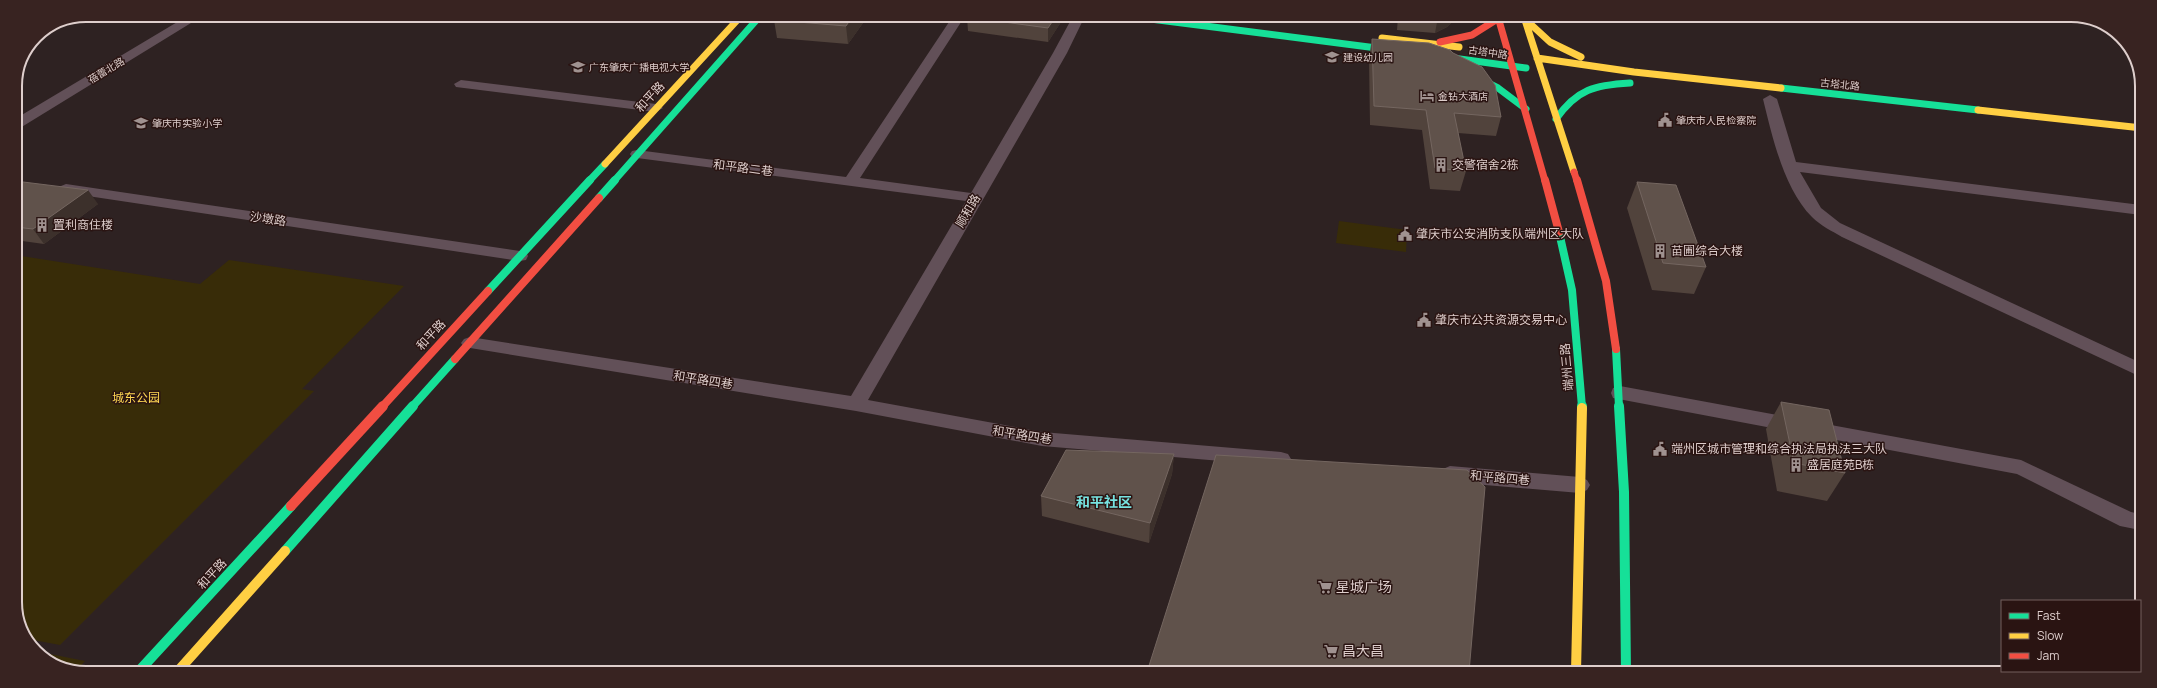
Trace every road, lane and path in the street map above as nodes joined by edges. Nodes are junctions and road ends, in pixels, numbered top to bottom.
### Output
1 (186, 22) edge
2 (735, 22) edge
3 (755, 22) edge
4 (955, 22) edge
5 (1076, 22) edge
6 (1188, 22) edge
7 (1493, 22) edge
8 (1500, 22) edge
9 (1525, 22) edge
10 (1528, 22) edge
11 (1372, 36) dead end
12 (1433, 44) junction
13 (1471, 49) dead end
14 (1412, 52) edge
15 (1513, 55) junction
16 (1537, 58) junction
17 (1513, 66) junction
18 (1541, 70) junction
19 (1554, 72) dead end
20 (1634, 72) junction
21 (1591, 78) dead end
22 (461, 84) dead end
23 (1770, 99) dead end
24 (656, 108) junction
25 (1526, 109) junction
26 (1556, 119) junction
27 (22, 121) edge
28 (2135, 127) edge
29 (637, 154) junction
30 (1791, 166) junction
31 (850, 182) junction
32 (54, 188) edge
33 (975, 198) junction
34 (2135, 209) edge
35 (520, 256) junction
36 (470, 343) junction
37 (2135, 368) edge
38 (1620, 393) junction
39 (856, 404) junction
40 (1297, 461) edge
41 (1432, 472) edge
42 (1580, 485) junction
43 (2135, 521) edge
44 (144, 666) edge
45 (182, 666) edge
46 (1576, 666) edge
47 (1626, 666) edge

1 - 27 street, 蓓蕾北路
2 - 24 main road, 和平路
3 - 29 main road
4 - 31 street
5 - 33 street, 顺和路
6 - 14 main road
7 - 12 main road
8 - 15 main road, 端州三路
9 - 16 main road
10 - 20 main road
11 - 12 main road, 古塔中路
12 - 13 main road, 古塔中路
15 - 16 main road, 古塔北路
15 - 17 main road, 端州三路
16 - 18 main road
16 - 20 main road, 古塔北路
17 - 18 main road, 古塔中路
17 - 25 main road, 端州三路
17 - 25 main road, 古塔中路
18 - 19 main road
18 - 26 main road
20 - 28 main road, 古塔北路
21 - 26 main road
22 - 24 street
23 - 30 street
24 - 35 main road, 和平路
25 - 42 main road, 端州三路
26 - 38 main road
29 - 31 street, 和平路二巷
29 - 36 main road
30 - 34 street
30 - 37 street
31 - 33 street, 和平路二巷
32 - 35 street, 沙墩路
33 - 39 street, 顺和路
35 - 44 main road, 和平路
36 - 39 street, 和平路四巷
36 - 45 main road
38 - 43 street
38 - 47 main road
39 - 40 street, 和平路四巷
41 - 42 street, 和平路四巷
42 - 46 main road, 端州三路

